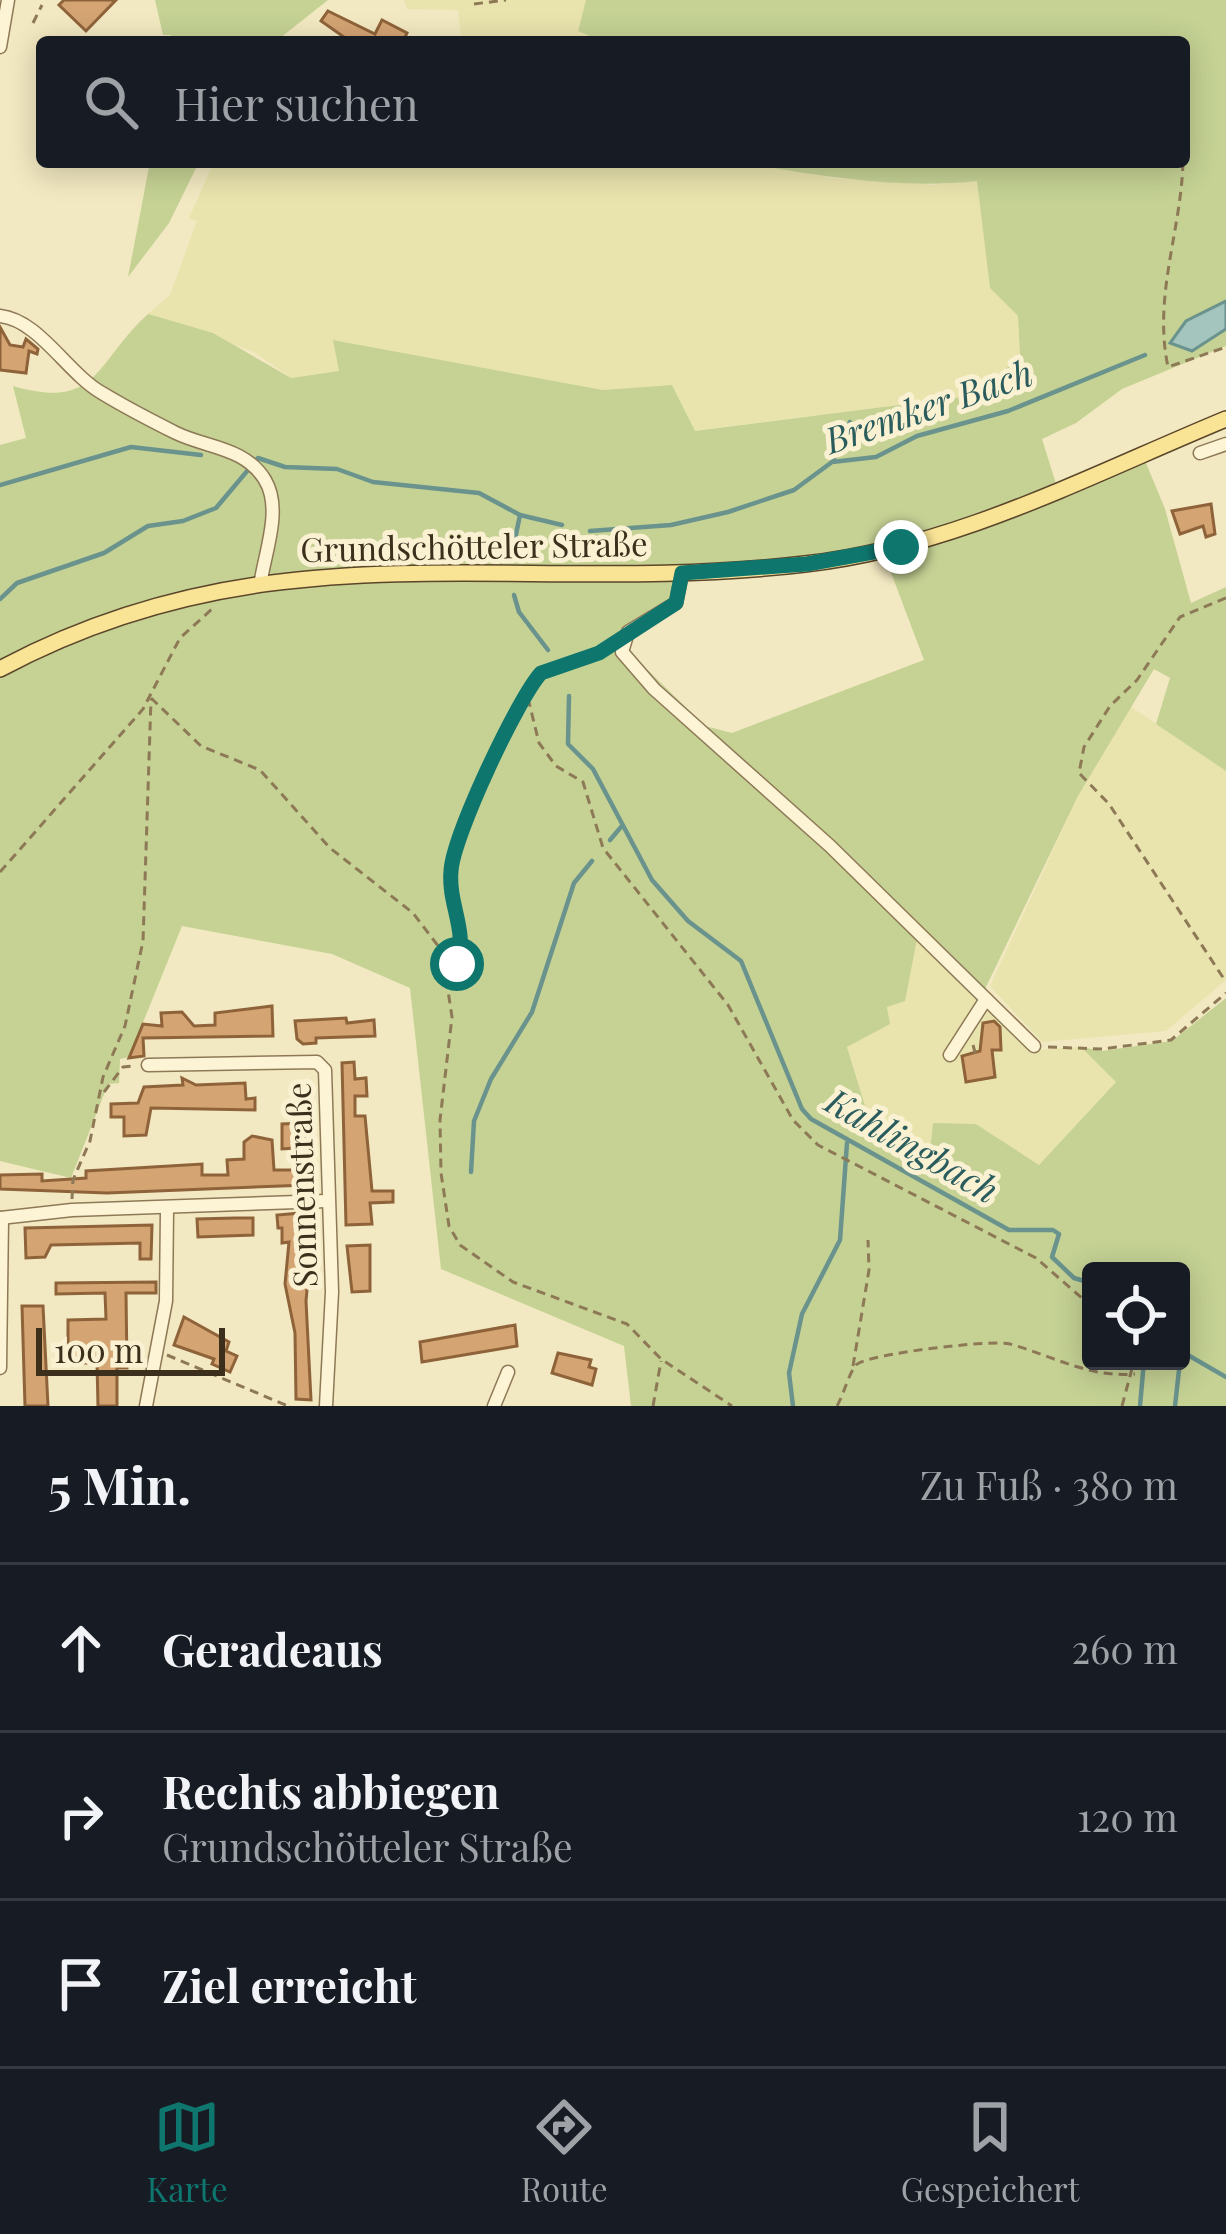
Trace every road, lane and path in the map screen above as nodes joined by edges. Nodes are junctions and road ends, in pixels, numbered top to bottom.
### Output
1 (8, 0) edge
2 (506, 0) edge
3 (474, 4) dead end
4 (42, 5) dead end
5 (33, 23) dead end
6 (0, 47) edge
7 (1182, 168) edge
8 (0, 316) edge
9 (1226, 347) edge
10 (1226, 419) edge
11 (1226, 444) edge
12 (1200, 452) dead end
13 (682, 573) junction
14 (262, 580) junction
15 (1226, 598) edge
16 (215, 606) dead end
17 (621, 641) junction
18 (0, 669) edge
19 (151, 698) junction
20 (528, 698) junction
21 (0, 872) edge
22 (449, 977) junction
23 (1226, 982) edge
24 (1226, 993) edge
25 (986, 999) junction
26 (1034, 1046) joint
27 (950, 1055) dead end
28 (148, 1065) joint
29 (103, 1094) junction
30 (326, 1201) junction
31 (72, 1210) junction
32 (167, 1210) junction
33 (1, 1218) edge
34 (868, 1240) dead end
35 (2, 1298) edge
36 (1082, 1298) edge
37 (159, 1352) junction
38 (661, 1359) junction
39 (853, 1367) dead end
40 (0, 1368) edge
41 (1135, 1370) edge
42 (508, 1372) dead end
43 (1135, 1374) junction
44 (720, 1396) junction
45 (146, 1406) edge
46 (288, 1406) edge
47 (326, 1406) edge
48 (494, 1406) edge
49 (653, 1406) edge
50 (712, 1406) edge
51 (732, 1406) edge
52 (837, 1406) edge
53 (1122, 1406) edge

1 - 6 street
2 - 3 path
4 - 5 path
7 - 9 path
8 - 14 street
10 - 13 main road, Grundschötteler Straße
11 - 12 street
13 - 14 main road, Grundschötteler Straße
13 - 17 street
14 - 18 main road, Grundschötteler Straße
15 - 23 path
16 - 19 path
17 - 20 path
17 - 25 street
19 - 21 path
19 - 22 path
19 - 29 path
20 - 22 path
20 - 36 path
22 - 38 path
24 - 26 path
25 - 26 street
25 - 27 street
28 - 29 path
28 - 30 street, Sonnenstraße
29 - 31 path
30 - 32 street
30 - 47 street, Sonnenstraße
31 - 32 street
31 - 33 street
32 - 37 street
33 - 35 street
34 - 39 path
35 - 40 street
37 - 45 street
37 - 46 path
38 - 44 path
38 - 49 path
41 - 43 path
42 - 48 street
43 - 52 path
43 - 53 path
44 - 50 path
44 - 51 path

